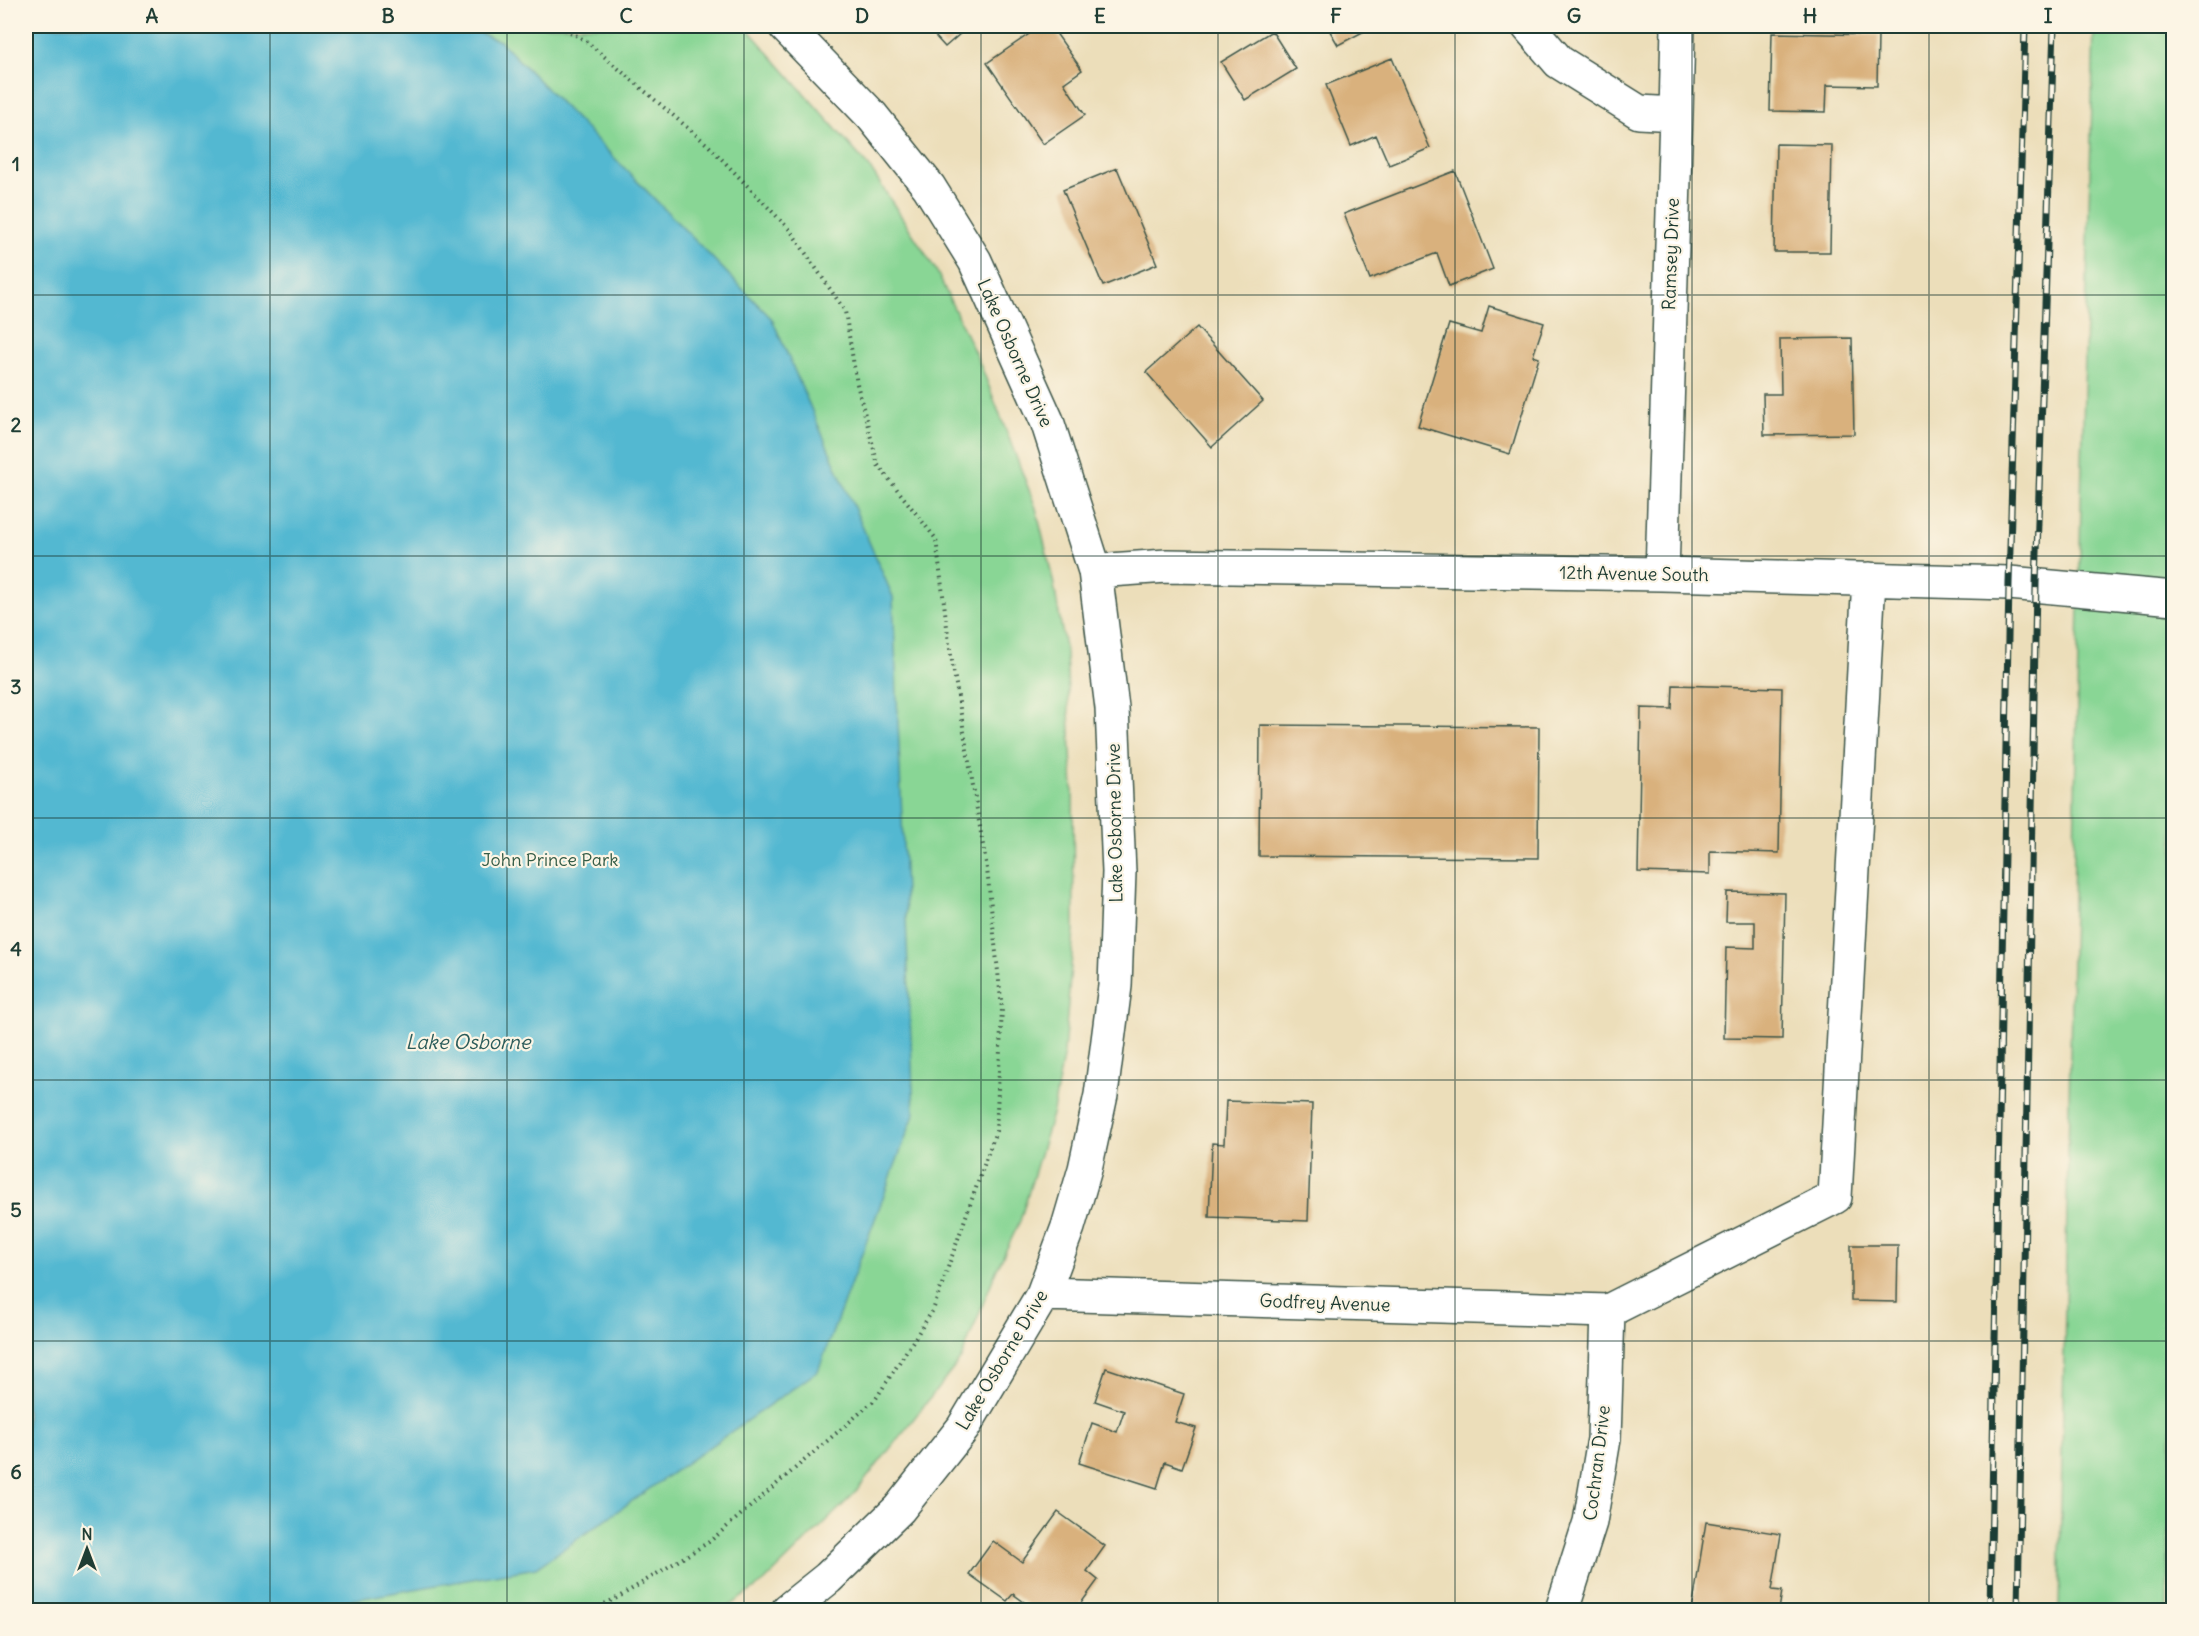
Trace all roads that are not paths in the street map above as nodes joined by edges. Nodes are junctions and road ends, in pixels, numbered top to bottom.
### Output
1 (785, 26) edge
2 (1528, 26) edge
3 (1678, 26) edge
4 (1676, 114) junction
5 (1095, 571) junction
6 (1662, 574) junction
7 (1869, 579) junction
8 (2174, 598) edge
9 (1043, 1294) junction
10 (1608, 1311) junction
11 (788, 1611) edge
12 (1562, 1611) edge

1 - 5 street, Lake Osborne Drive
2 - 4 street
3 - 4 street
4 - 6 street, Ramsey Drive
5 - 6 street, 12th Avenue South
5 - 9 street, Lake Osborne Drive
6 - 7 street, 12th Avenue South
7 - 8 street, 12th Avenue South
7 - 10 street
9 - 10 street, Godfrey Avenue
9 - 11 street, Lake Osborne Drive
10 - 12 street, Cochran Drive

